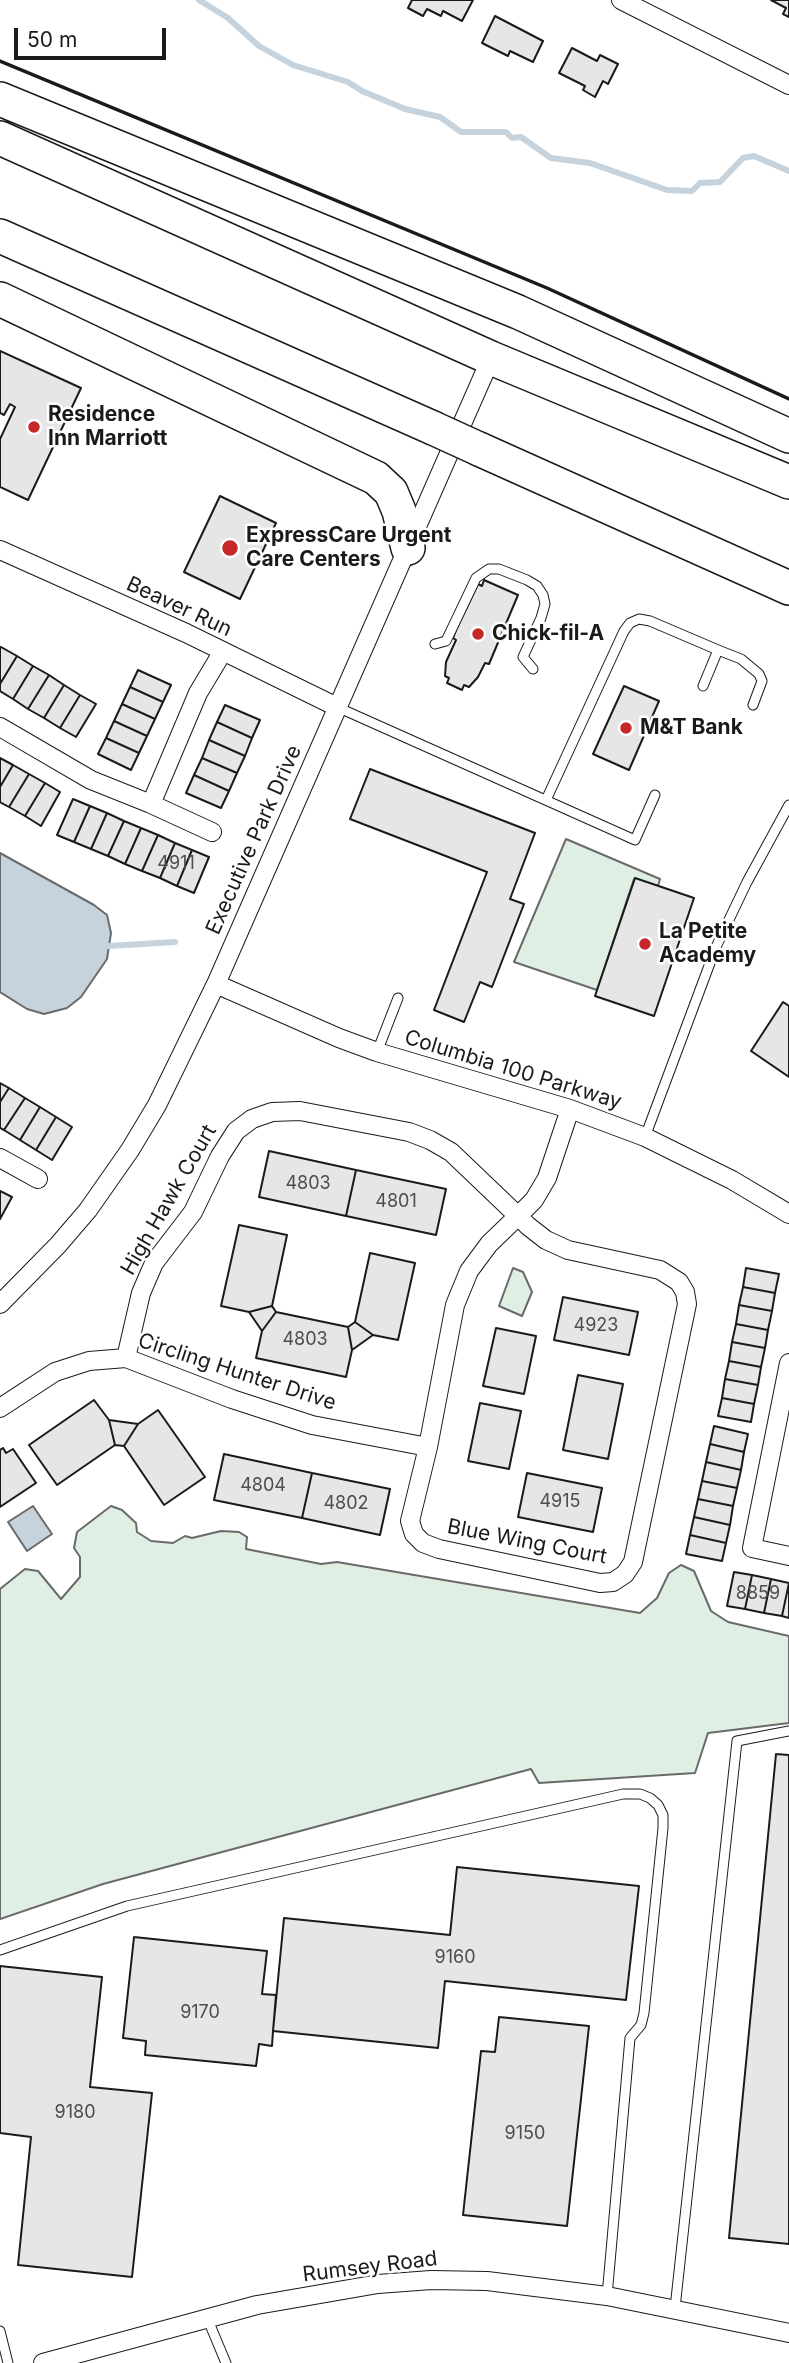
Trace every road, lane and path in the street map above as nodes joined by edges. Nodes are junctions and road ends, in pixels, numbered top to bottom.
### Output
1 (621, 0) edge
2 (789, 85) edge
3 (0, 99) edge
4 (0, 138) edge
5 (0, 236) edge
6 (0, 299) edge
7 (491, 358) junction
8 (789, 436) edge
9 (789, 482) edge
10 (408, 548) junction
11 (0, 550) edge
12 (789, 588) edge
13 (435, 644) dead end
14 (719, 650) junction
15 (222, 653) junction
16 (533, 669) dead end
17 (703, 686) dead end
18 (754, 705) dead end
19 (337, 707) junction
20 (0, 727) edge
21 (655, 795) dead end
22 (546, 800) junction
23 (150, 804) junction
24 (789, 805) edge
25 (212, 832) dead end
26 (216, 984) junction
27 (398, 998) dead end
28 (377, 1052) junction
29 (570, 1109) junction
30 (645, 1137) junction
31 (0, 1158) edge
32 (37, 1180) dead end
33 (789, 1214) edge
34 (518, 1216) junction
35 (0, 1304) edge
36 (127, 1358) junction
37 (789, 1363) edge
38 (0, 1408) edge
39 (428, 1447) junction
40 (789, 1556) edge
41 (789, 1731) edge
42 (0, 1950) edge
43 (607, 2296) junction
44 (676, 2308) junction
45 (208, 2320) junction
46 (0, 2331) edge
47 (789, 2333) edge
48 (8, 2363) edge
49 (43, 2363) edge
50 (226, 2363) edge

1 - 2 street
3 - 8 highway
4 - 7 highway
5 - 12 highway, bridge
6 - 10 highway
7 - 9 highway
7 - 10 street, Executive Park Drive
10 - 19 street, Executive Park Drive
11 - 15 street, Beaver Run
13 - 16 lane
14 - 17 lane
14 - 18 lane
14 - 22 lane
15 - 19 street, Beaver Run
15 - 23 street
19 - 22 lane
19 - 26 street, Executive Park Drive
20 - 23 street
21 - 22 lane
23 - 25 street
24 - 30 lane
26 - 28 street, Columbia 100 Parkway
26 - 35 street, Executive Park Drive
27 - 28 lane
28 - 29 street, Columbia 100 Parkway
29 - 30 street, Columbia 100 Parkway
29 - 34 street, Blue Wing Court
30 - 33 street, Columbia 100 Parkway
31 - 32 street
34 - 36 street, High Hawk Court
34 - 39 street, Blue Wing Court
34 - 39 street, Blue Wing Court
36 - 38 street, Circling Hunter Drive
36 - 39 street, Circling Hunter Drive
37 - 40 street
41 - 44 lane
42 - 43 lane
43 - 44 street, Rumsey Road
43 - 45 street, Rumsey Road
44 - 47 street, Rumsey Road
45 - 49 street, Rumsey Road
45 - 50 lane
46 - 48 lane

